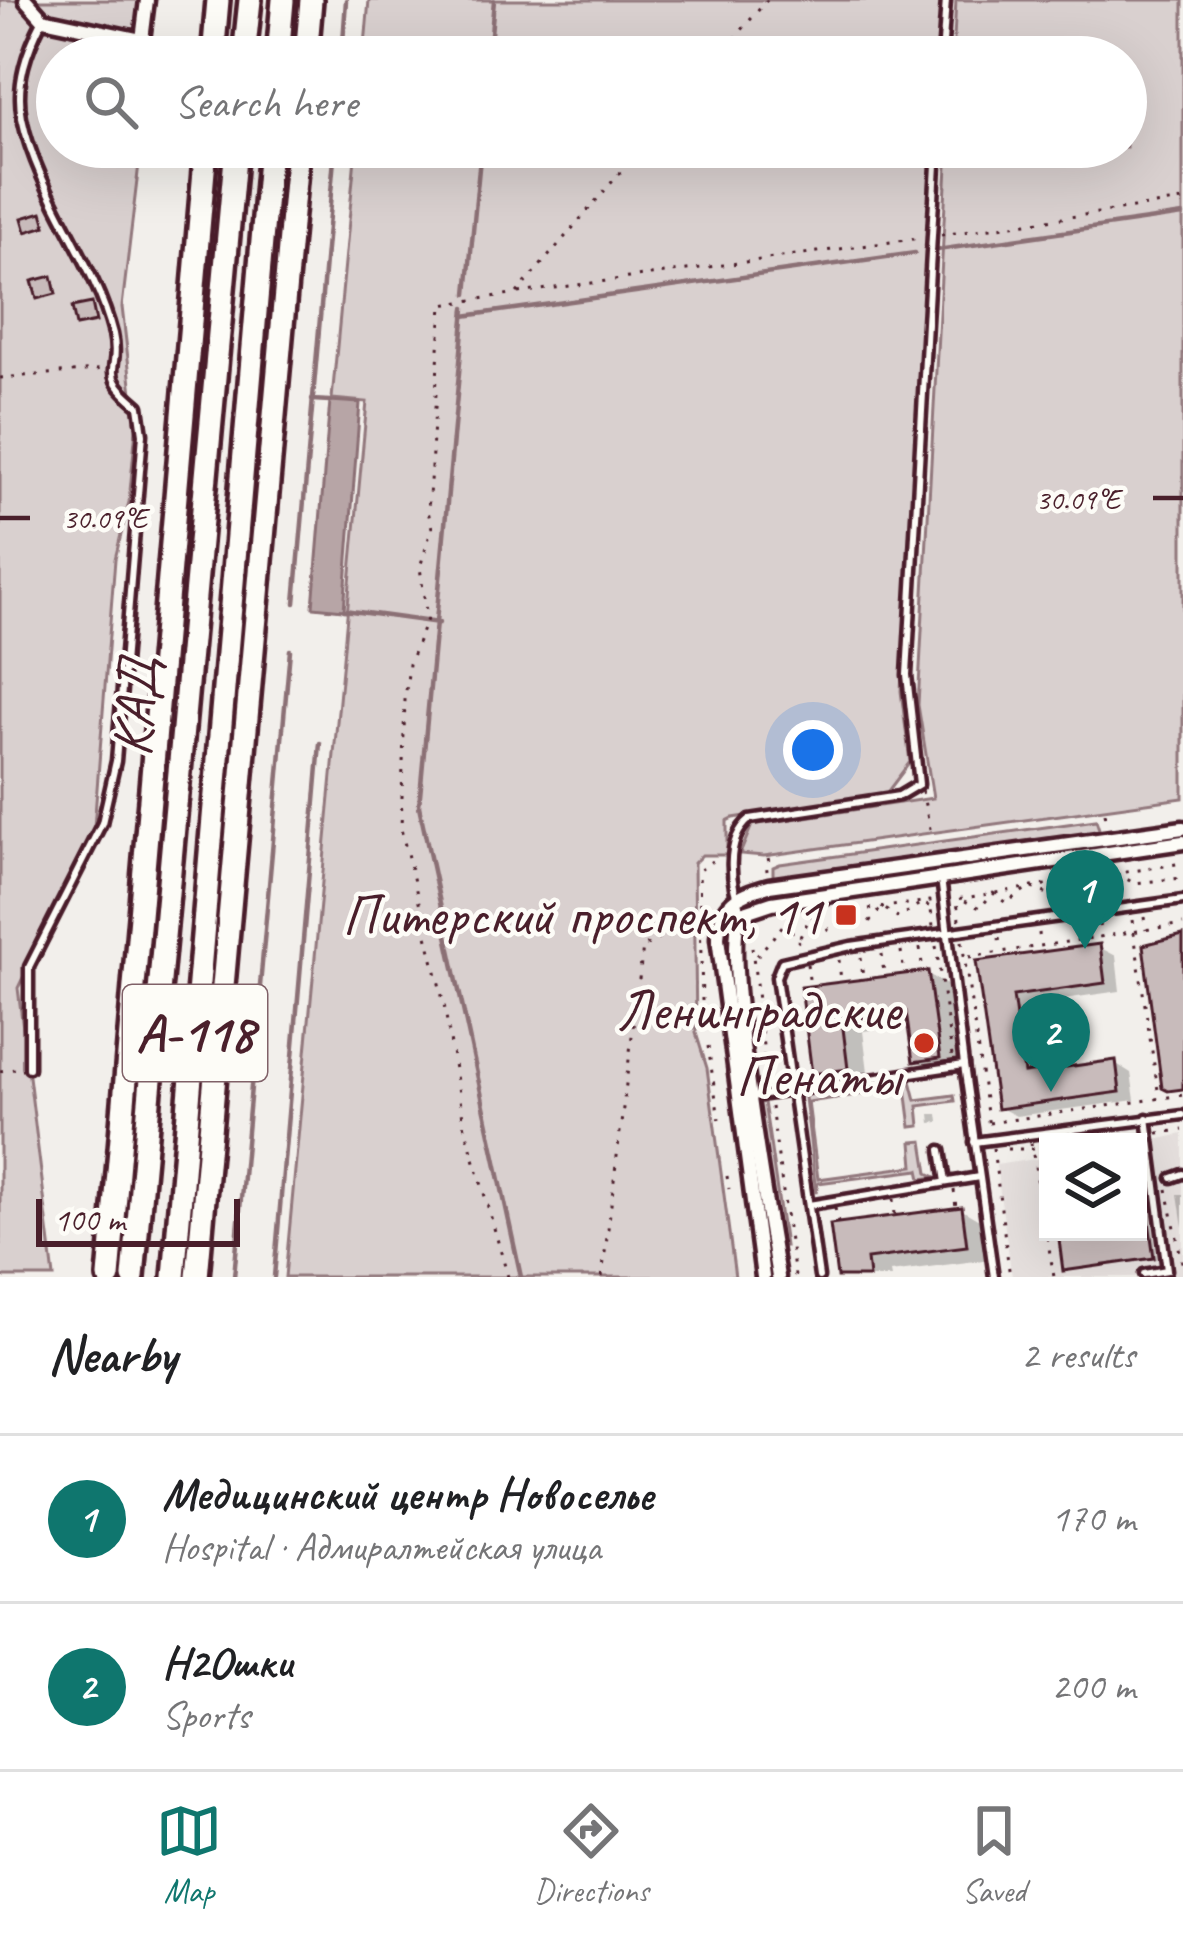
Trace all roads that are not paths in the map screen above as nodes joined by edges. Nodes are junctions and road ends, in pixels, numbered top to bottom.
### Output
1 (26, 0) edge
2 (147, 0) edge
3 (218, 0) edge
4 (250, 0) edge
5 (283, 0) edge
6 (310, 0) edge
7 (946, 0) edge
8 (43, 19) junction
9 (37, 36) edge
10 (123, 36) edge
11 (142, 36) edge
12 (215, 36) edge
13 (246, 36) edge
14 (280, 36) edge
15 (307, 36) edge
16 (943, 36) edge
17 (36, 38) edge
18 (36, 160) edge
19 (39, 168) edge
20 (204, 168) edge
21 (234, 168) edge
22 (268, 168) edge
23 (296, 168) edge
24 (936, 168) edge
25 (280, 357) junction
26 (233, 596) junction
27 (1183, 828) edge
28 (1183, 842) edge
29 (940, 871) junction
30 (735, 896) junction
31 (1183, 900) edge
32 (742, 913) junction
33 (162, 927) junction
34 (946, 934) junction
35 (964, 1065) junction
36 (29, 1068) road end
37 (791, 1090) junction
38 (744, 1099) junction
39 (1183, 1114) edge
40 (1147, 1118) junction
41 (974, 1142) junction
42 (941, 1150) dead end
43 (1183, 1174) edge
44 (979, 1177) junction
45 (1172, 1178) dead end
46 (950, 1185) junction
47 (115, 1202) junction
48 (809, 1205) junction
49 (1144, 1274) dead end
50 (109, 1277) edge
51 (133, 1277) edge
52 (174, 1277) edge
53 (197, 1277) edge
54 (763, 1277) edge
55 (778, 1277) edge
56 (819, 1277) edge
57 (994, 1277) edge

1 - 8 street
2 - 11 street
3 - 12 highway
4 - 13 highway
5 - 14 highway
6 - 15 highway
7 - 16 lane
8 - 9 lane
8 - 10 street
17 - 18 lane
19 - 36 lane
20 - 47 highway
21 - 33 highway, КАД / А-118
22 - 26 highway, КАД / А-118
23 - 25 highway
24 - 30 lane
25 - 26 highway
25 - 53 highway
26 - 52 highway, КАД / А-118
27 - 29 street
28 - 29 street
29 - 30 street
29 - 32 street
29 - 34 lane
30 - 32 lane
30 - 38 street
31 - 34 lane
32 - 38 street
33 - 47 highway
33 - 51 highway, КАД / А-118
34 - 35 lane
34 - 37 lane
35 - 37 lane
35 - 41 lane
37 - 38 lane
37 - 48 lane
38 - 54 street
38 - 55 street
39 - 40 lane
40 - 41 lane
40 - 49 lane
41 - 44 lane
42 - 46 lane
43 - 45 lane
44 - 46 lane
44 - 57 lane
46 - 48 lane
47 - 50 highway
48 - 56 lane

